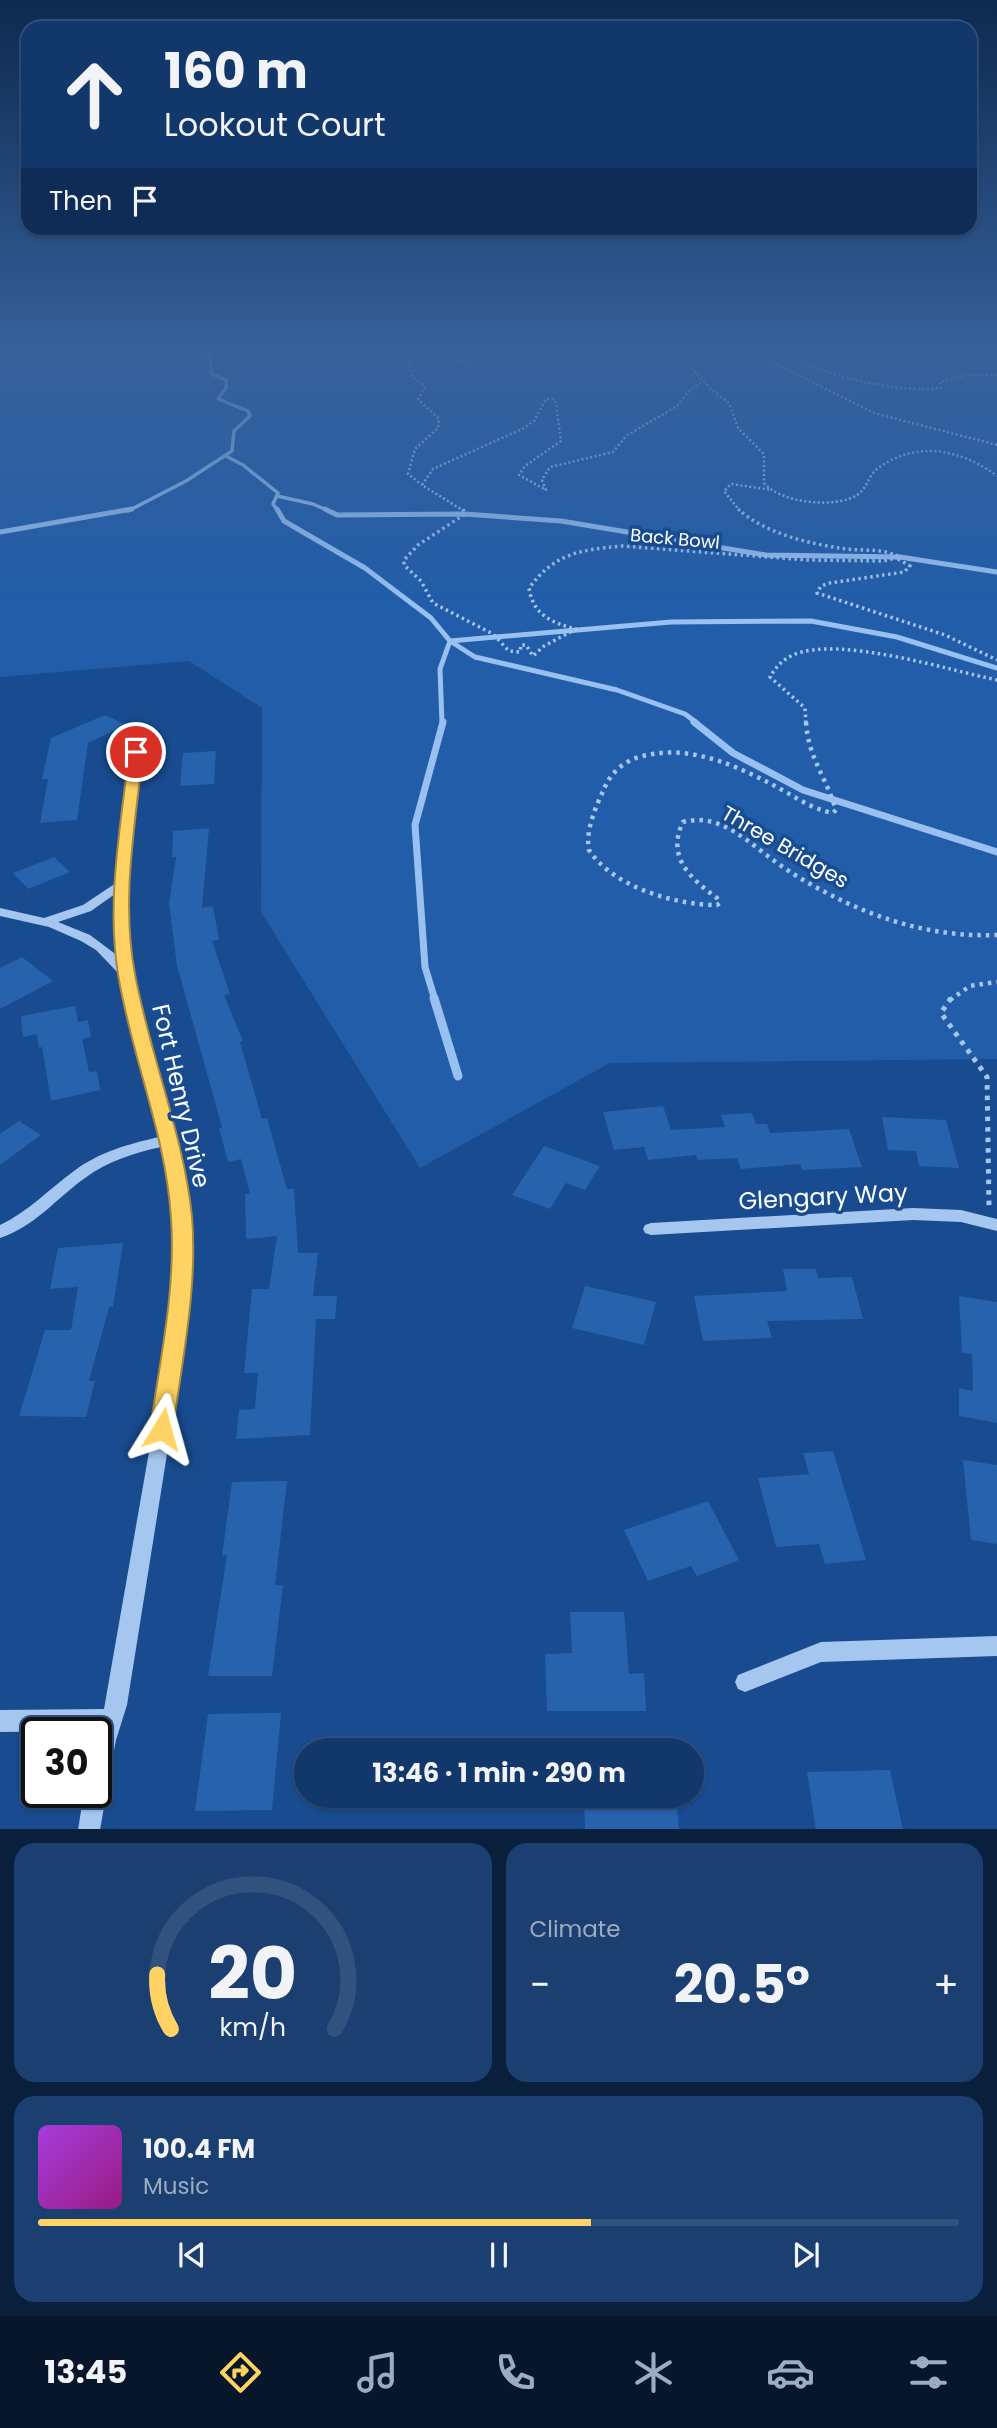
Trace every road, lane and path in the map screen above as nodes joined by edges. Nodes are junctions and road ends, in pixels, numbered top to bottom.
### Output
1 (432, 433) edge
2 (512, 433) edge
3 (558, 433) edge
4 (630, 433) edge
5 (743, 433) edge
6 (954, 433) edge
7 (997, 445) edge
8 (997, 476) edge
9 (422, 485) junction
10 (772, 490) junction
11 (898, 559) junction
12 (997, 660) edge
13 (997, 680) edge
14 (136, 752) dead end
15 (121, 885) junction
16 (0, 912) edge
17 (46, 921) junction
18 (997, 935) edge
19 (126, 974) junction
20 (997, 982) edge
21 (167, 1140) junction
22 (993, 1224) edge
23 (651, 1229) dead end
24 (0, 1232) edge
25 (997, 1646) edge
26 (745, 1682) dead end
27 (112, 1717) edge
28 (0, 1721) edge
29 (21, 1721) edge
30 (93, 1808) edge
31 (89, 1829) edge

1 - 9 path
2 - 9 path
3 - 4 path
5 - 10 path
6 - 7 path
8 - 10 path
9 - 11 path, Back Bowl
10 - 11 path, Back Bowl
11 - 12 path
13 - 18 path, Three Bridges
14 - 15 street
15 - 17 street
15 - 19 street
16 - 17 street, Fort Henry Drive
17 - 19 street, Fort Henry Drive
19 - 21 street, Fort Henry Drive
20 - 22 path
21 - 24 street
21 - 27 street, Fort Henry Drive
22 - 23 street, Glengary Way
25 - 26 street
28 - 29 street
30 - 31 street, Fort Henry Drive

